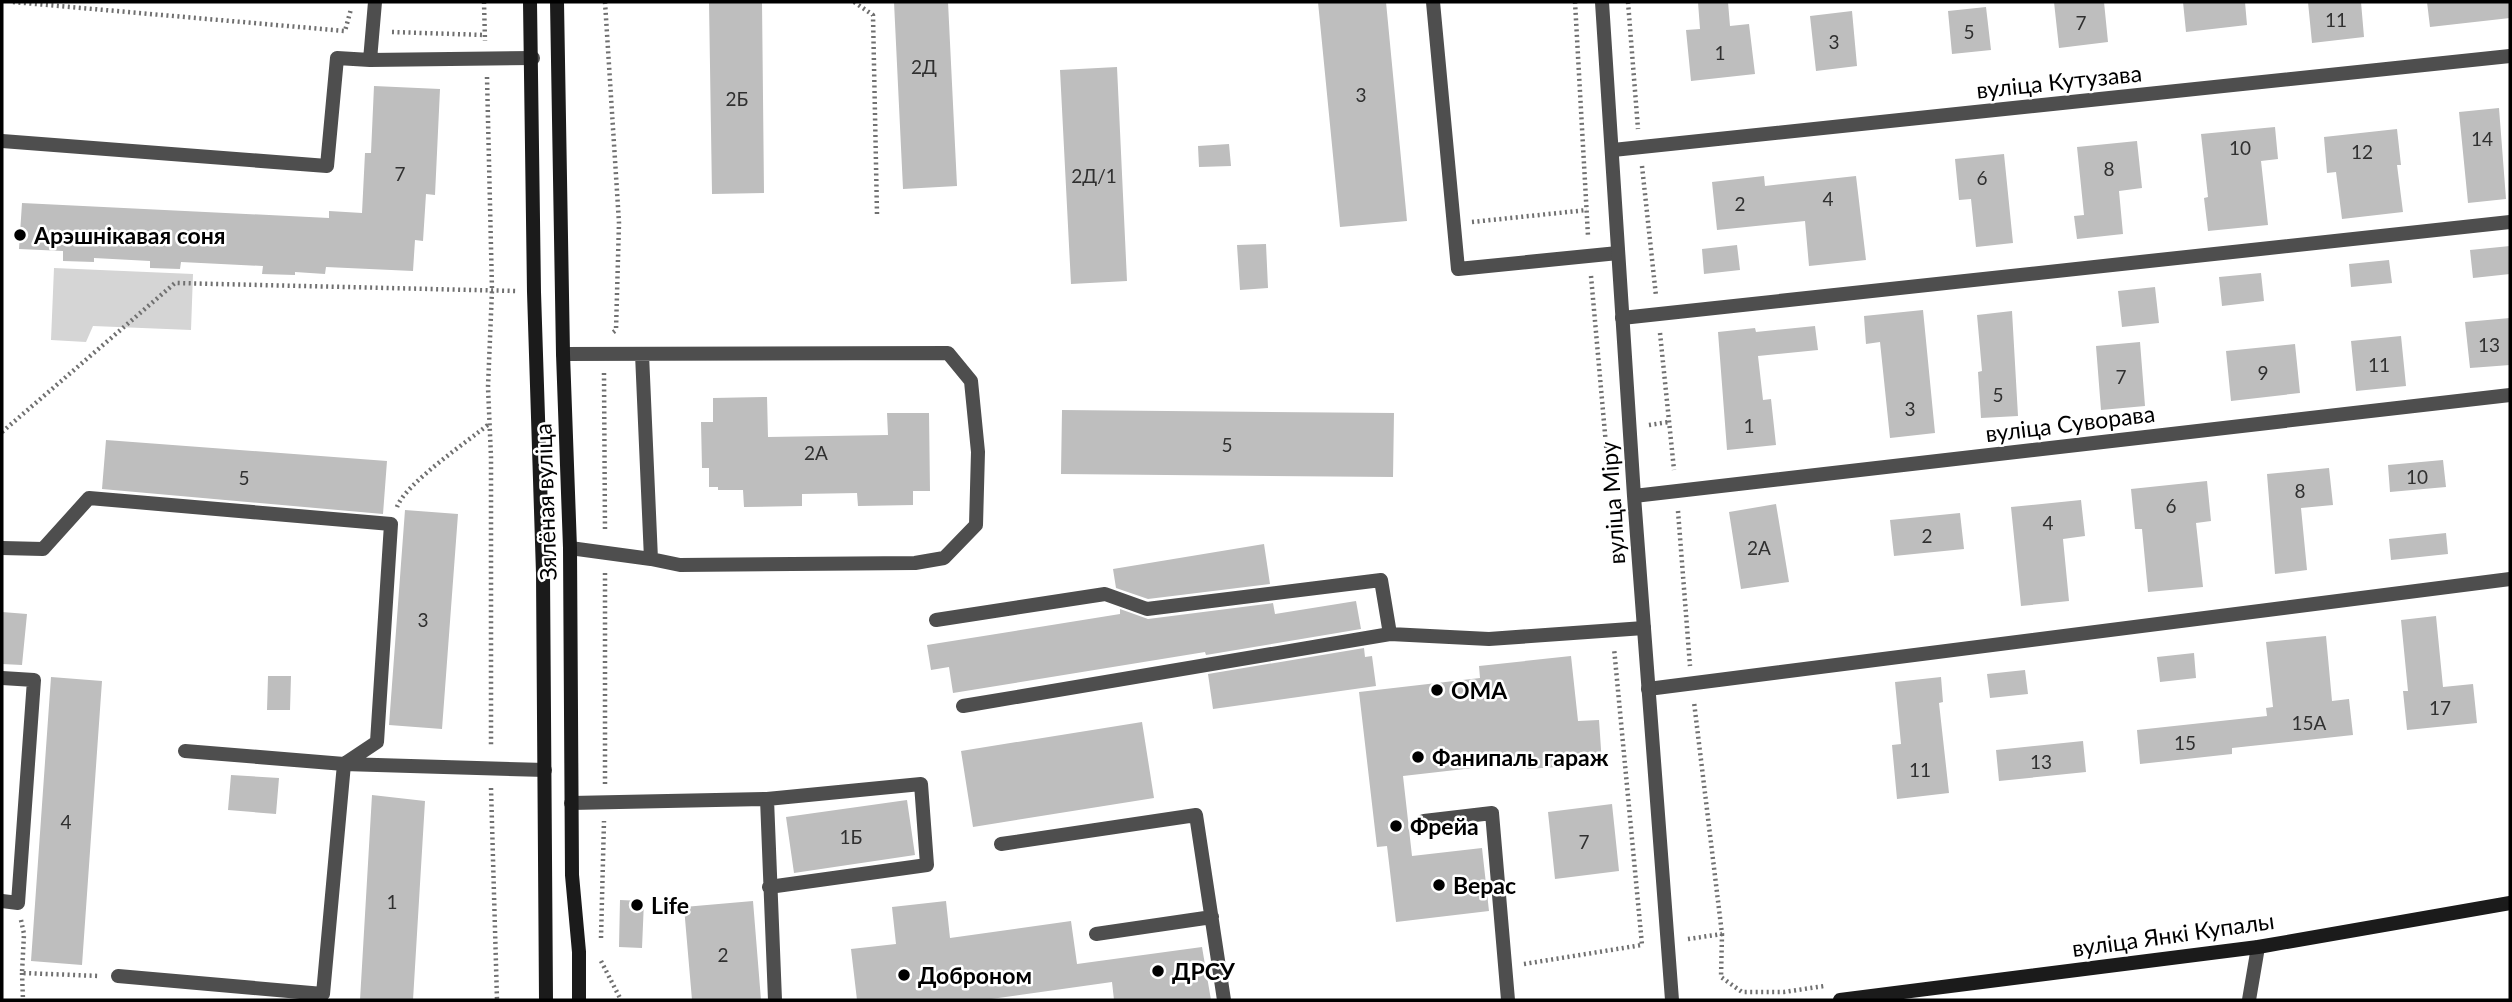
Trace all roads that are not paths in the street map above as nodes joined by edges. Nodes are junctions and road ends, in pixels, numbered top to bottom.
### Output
1 (375, 2) edge
2 (530, 2) edge
3 (557, 2) edge
4 (1433, 2) edge
5 (1602, 2) edge
6 (2510, 56) edge
7 (533, 58) junction
8 (559, 58) junction
9 (370, 60) junction
10 (2, 141) edge
11 (1613, 150) junction
12 (2510, 222) edge
13 (1618, 253) junction
14 (1622, 318) junction
15 (563, 354) junction
16 (642, 354) junction
17 (2510, 395) edge
18 (1634, 496) junction
19 (2, 548) edge
20 (570, 548) junction
21 (651, 559) junction
22 (2510, 579) edge
23 (936, 620) dead end
24 (1644, 628) junction
25 (1390, 634) junction
26 (2, 678) edge
27 (1648, 689) junction
28 (963, 706) dead end
29 (185, 751) dead end
30 (344, 764) junction
31 (545, 770) junction
32 (767, 799) junction
33 (571, 803) junction
34 (1424, 821) dead end
35 (1002, 844) dead end
36 (769, 887) junction
37 (2, 901) edge
38 (2510, 903) edge
39 (1212, 917) junction
40 (1096, 934) dead end
41 (2258, 947) junction
42 (118, 976) road end
43 (547, 1000) edge
44 (579, 1000) edge
45 (775, 1000) edge
46 (1224, 1000) edge
47 (1508, 1000) edge
48 (1672, 1000) edge
49 (1840, 1000) edge
50 (2249, 1000) edge

1 - 9 street
2 - 7 main road, Зялёная вуліца
3 - 8 main road, Зялёная вуліца
4 - 13 street
5 - 11 street, вуліца Міру
6 - 11 street, вуліца Кутузава
7 - 8 main road
7 - 9 street
7 - 31 main road, Зялёная вуліца
8 - 15 main road, Зялёная вуліца
9 - 10 street
11 - 13 street, вуліца Міру
12 - 14 street
13 - 14 street, вуліца Міру
14 - 18 street, вуліца Міру
15 - 16 street
15 - 20 main road, Зялёная вуліца
16 - 21 street
16 - 21 street
17 - 18 street, вуліца Суворава
18 - 24 street, вуліца Міру
19 - 30 street
20 - 21 street
20 - 33 main road, Зялёная вуліца
22 - 27 street
23 - 25 street
24 - 25 street
24 - 27 street, вуліца Міру
25 - 28 street
26 - 37 street
27 - 48 street, вуліца Міру
29 - 30 street
30 - 31 street
30 - 42 street
31 - 43 main road, Зялёная вуліца
32 - 33 street
32 - 36 street
32 - 36 street
33 - 44 main road, Зялёная вуліца
34 - 47 street
35 - 39 street
36 - 45 street
38 - 41 main road, вуліца Янкі Купалы
39 - 40 street
39 - 46 street
41 - 49 main road, вуліца Янкі Купалы
41 - 50 street

